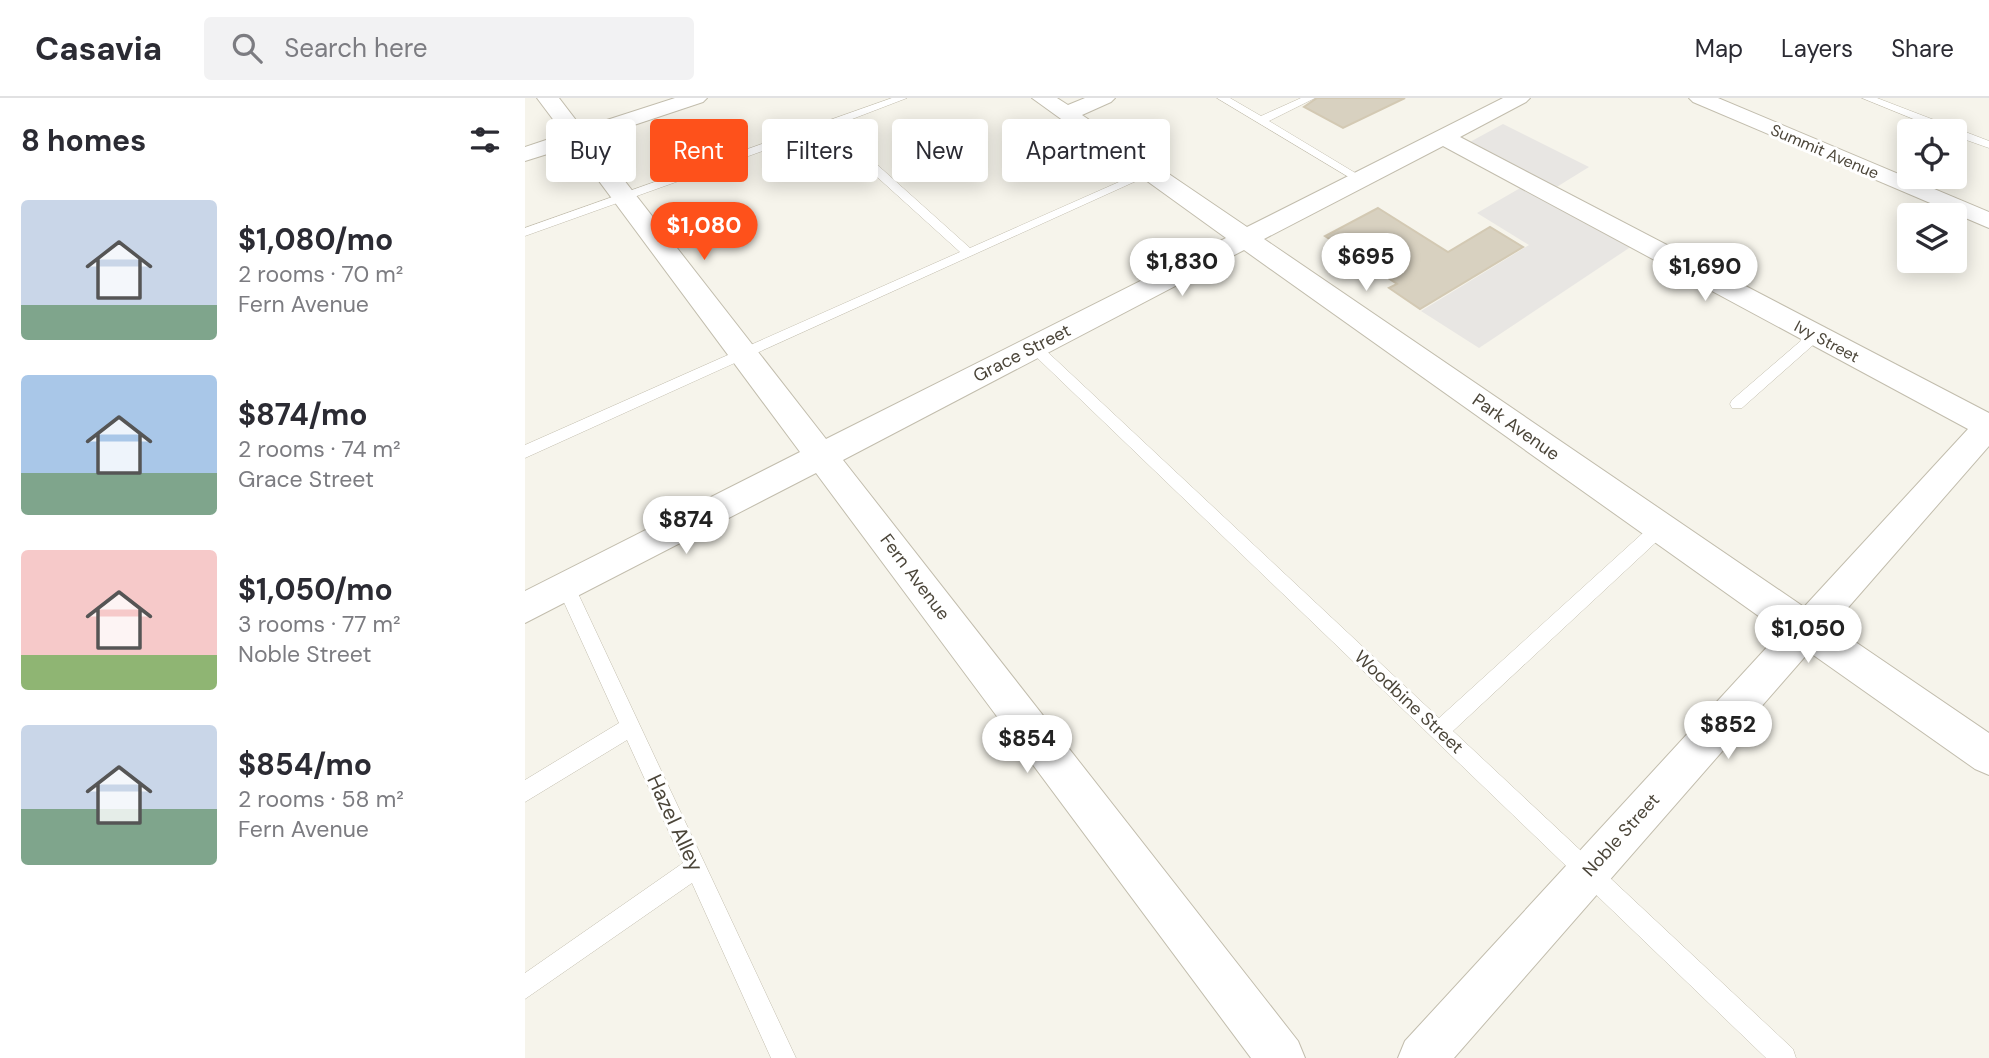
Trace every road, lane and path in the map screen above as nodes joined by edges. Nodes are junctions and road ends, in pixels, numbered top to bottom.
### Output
1 (548, 98) edge
2 (696, 98) edge
3 (902, 98) edge
4 (1043, 98) edge
5 (1104, 98) edge
6 (1221, 98) edge
7 (1310, 98) edge
8 (1519, 98) edge
9 (1700, 98) edge
10 (1867, 98) edge
11 (1065, 114) junction
12 (565, 119) edge
13 (631, 119) edge
14 (843, 119) edge
15 (1072, 119) edge
16 (1921, 119) edge
17 (1260, 121) junction
18 (1443, 137) junction
19 (1967, 137) edge
20 (1989, 145) edge
21 (546, 147) edge
22 (762, 147) edge
23 (525, 154) edge
24 (878, 172) edge
25 (1361, 180) junction
26 (613, 182) edge
27 (1128, 182) edge
28 (1164, 182) edge
29 (624, 196) junction
30 (1989, 221) edge
31 (525, 232) edge
32 (1246, 239) junction
33 (968, 253) junction
34 (1816, 335) junction
35 (1034, 347) junction
36 (744, 353) junction
37 (1737, 404) dead end
38 (1989, 426) edge
39 (525, 452) edge
40 (823, 455) junction
41 (1661, 527) junction
42 (566, 587) junction
43 (525, 608) edge
44 (1806, 628) junction
45 (631, 727) junction
46 (1439, 731) junction
47 (1989, 757) edge
48 (525, 792) edge
49 (696, 867) junction
50 (1589, 872) junction
51 (525, 987) edge
52 (784, 1058) edge
53 (1281, 1058) edge
54 (1422, 1058) edge
55 (1784, 1058) edge

1 - 12 street, Fern Avenue
2 - 13 street
3 - 14 lane
4 - 11 street, Park Avenue
5 - 11 street
6 - 17 lane
7 - 17 lane
8 - 18 street, Grace Street
9 - 30 street, Summit Avenue
10 - 16 lane
11 - 15 street, Park Avenue
17 - 25 lane
18 - 25 street, Grace Street
18 - 34 street, Ivy Street
19 - 20 lane
21 - 23 street
22 - 29 lane
24 - 33 lane
25 - 32 street, Grace Street
26 - 29 street, Fern Avenue
27 - 33 lane
28 - 32 street, Park Avenue
29 - 31 lane
29 - 36 street, Fern Avenue
32 - 35 street, Grace Street
32 - 41 street, Park Avenue
33 - 36 lane
34 - 37 lane
34 - 38 street, Ivy Street
35 - 40 street, Grace Street
35 - 46 lane, Woodbine Street
36 - 39 lane
36 - 40 street, Fern Avenue
38 - 44 street, Noble Street
40 - 42 street, Grace Street
40 - 53 street, Fern Avenue
41 - 44 street, Park Avenue
41 - 46 lane
42 - 43 street, Grace Street
42 - 45 lane, Hazel Alley
44 - 47 street, Park Avenue
44 - 50 street, Noble Street
45 - 48 lane
45 - 49 lane, Hazel Alley
46 - 50 lane, Woodbine Street
49 - 51 lane
49 - 52 lane, Hazel Alley
50 - 54 street, Noble Street
50 - 55 lane, Woodbine Street

